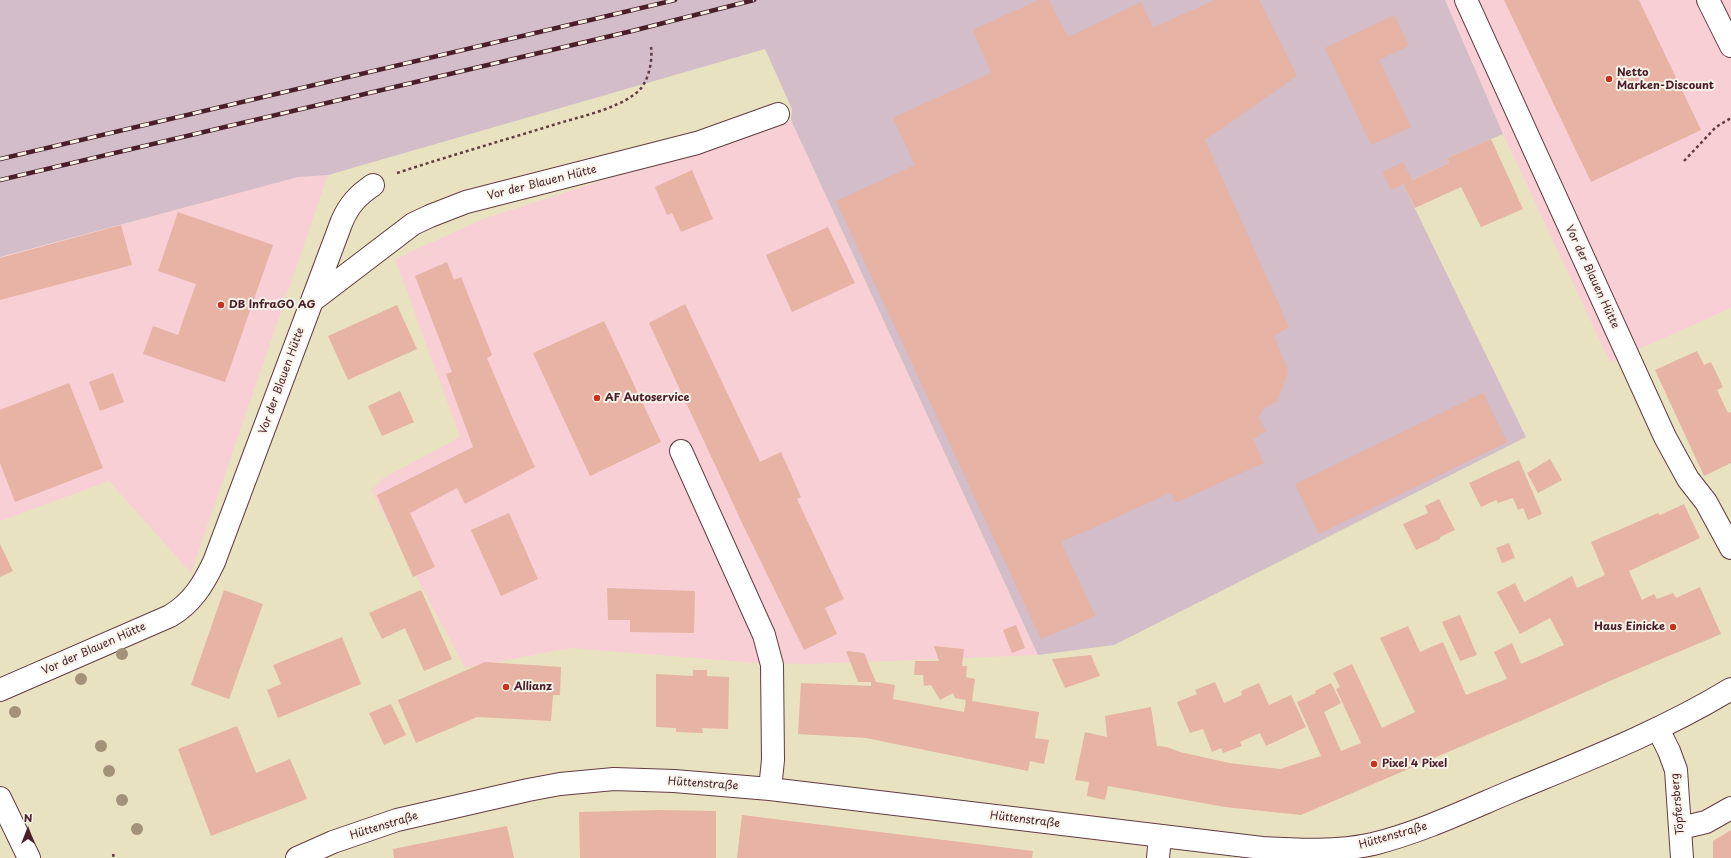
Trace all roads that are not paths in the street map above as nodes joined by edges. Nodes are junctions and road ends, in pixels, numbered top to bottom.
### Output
1 (1466, 0) edge
2 (1708, 0) edge
3 (1731, 46) edge
4 (778, 114) dead end
5 (373, 185) road end
6 (311, 301) junction
7 (681, 450) dead end
8 (1731, 548) edge
9 (1731, 688) edge
10 (0, 690) edge
11 (1658, 729) junction
12 (770, 789) junction
13 (0, 798) edge
14 (1731, 808) edge
15 (1681, 828) junction
16 (1160, 836) junction
17 (1368, 851) edge
18 (29, 858) edge
19 (297, 858) edge
20 (1158, 858) edge
21 (1682, 858) edge

1 - 8 street, Vor der Blauen Hütte
2 - 3 street
4 - 6 street, Vor der Blauen Hütte
5 - 6 street
6 - 10 street, Vor der Blauen Hütte
7 - 12 street
9 - 11 street, Hüttenstraße
11 - 15 street, Töpfersberg
11 - 17 street, Hüttenstraße
12 - 16 street, Hüttenstraße
12 - 19 street, Hüttenstraße
13 - 18 street
14 - 15 street
15 - 21 street, Töpfersberg
16 - 17 street, Hüttenstraße
16 - 20 street

